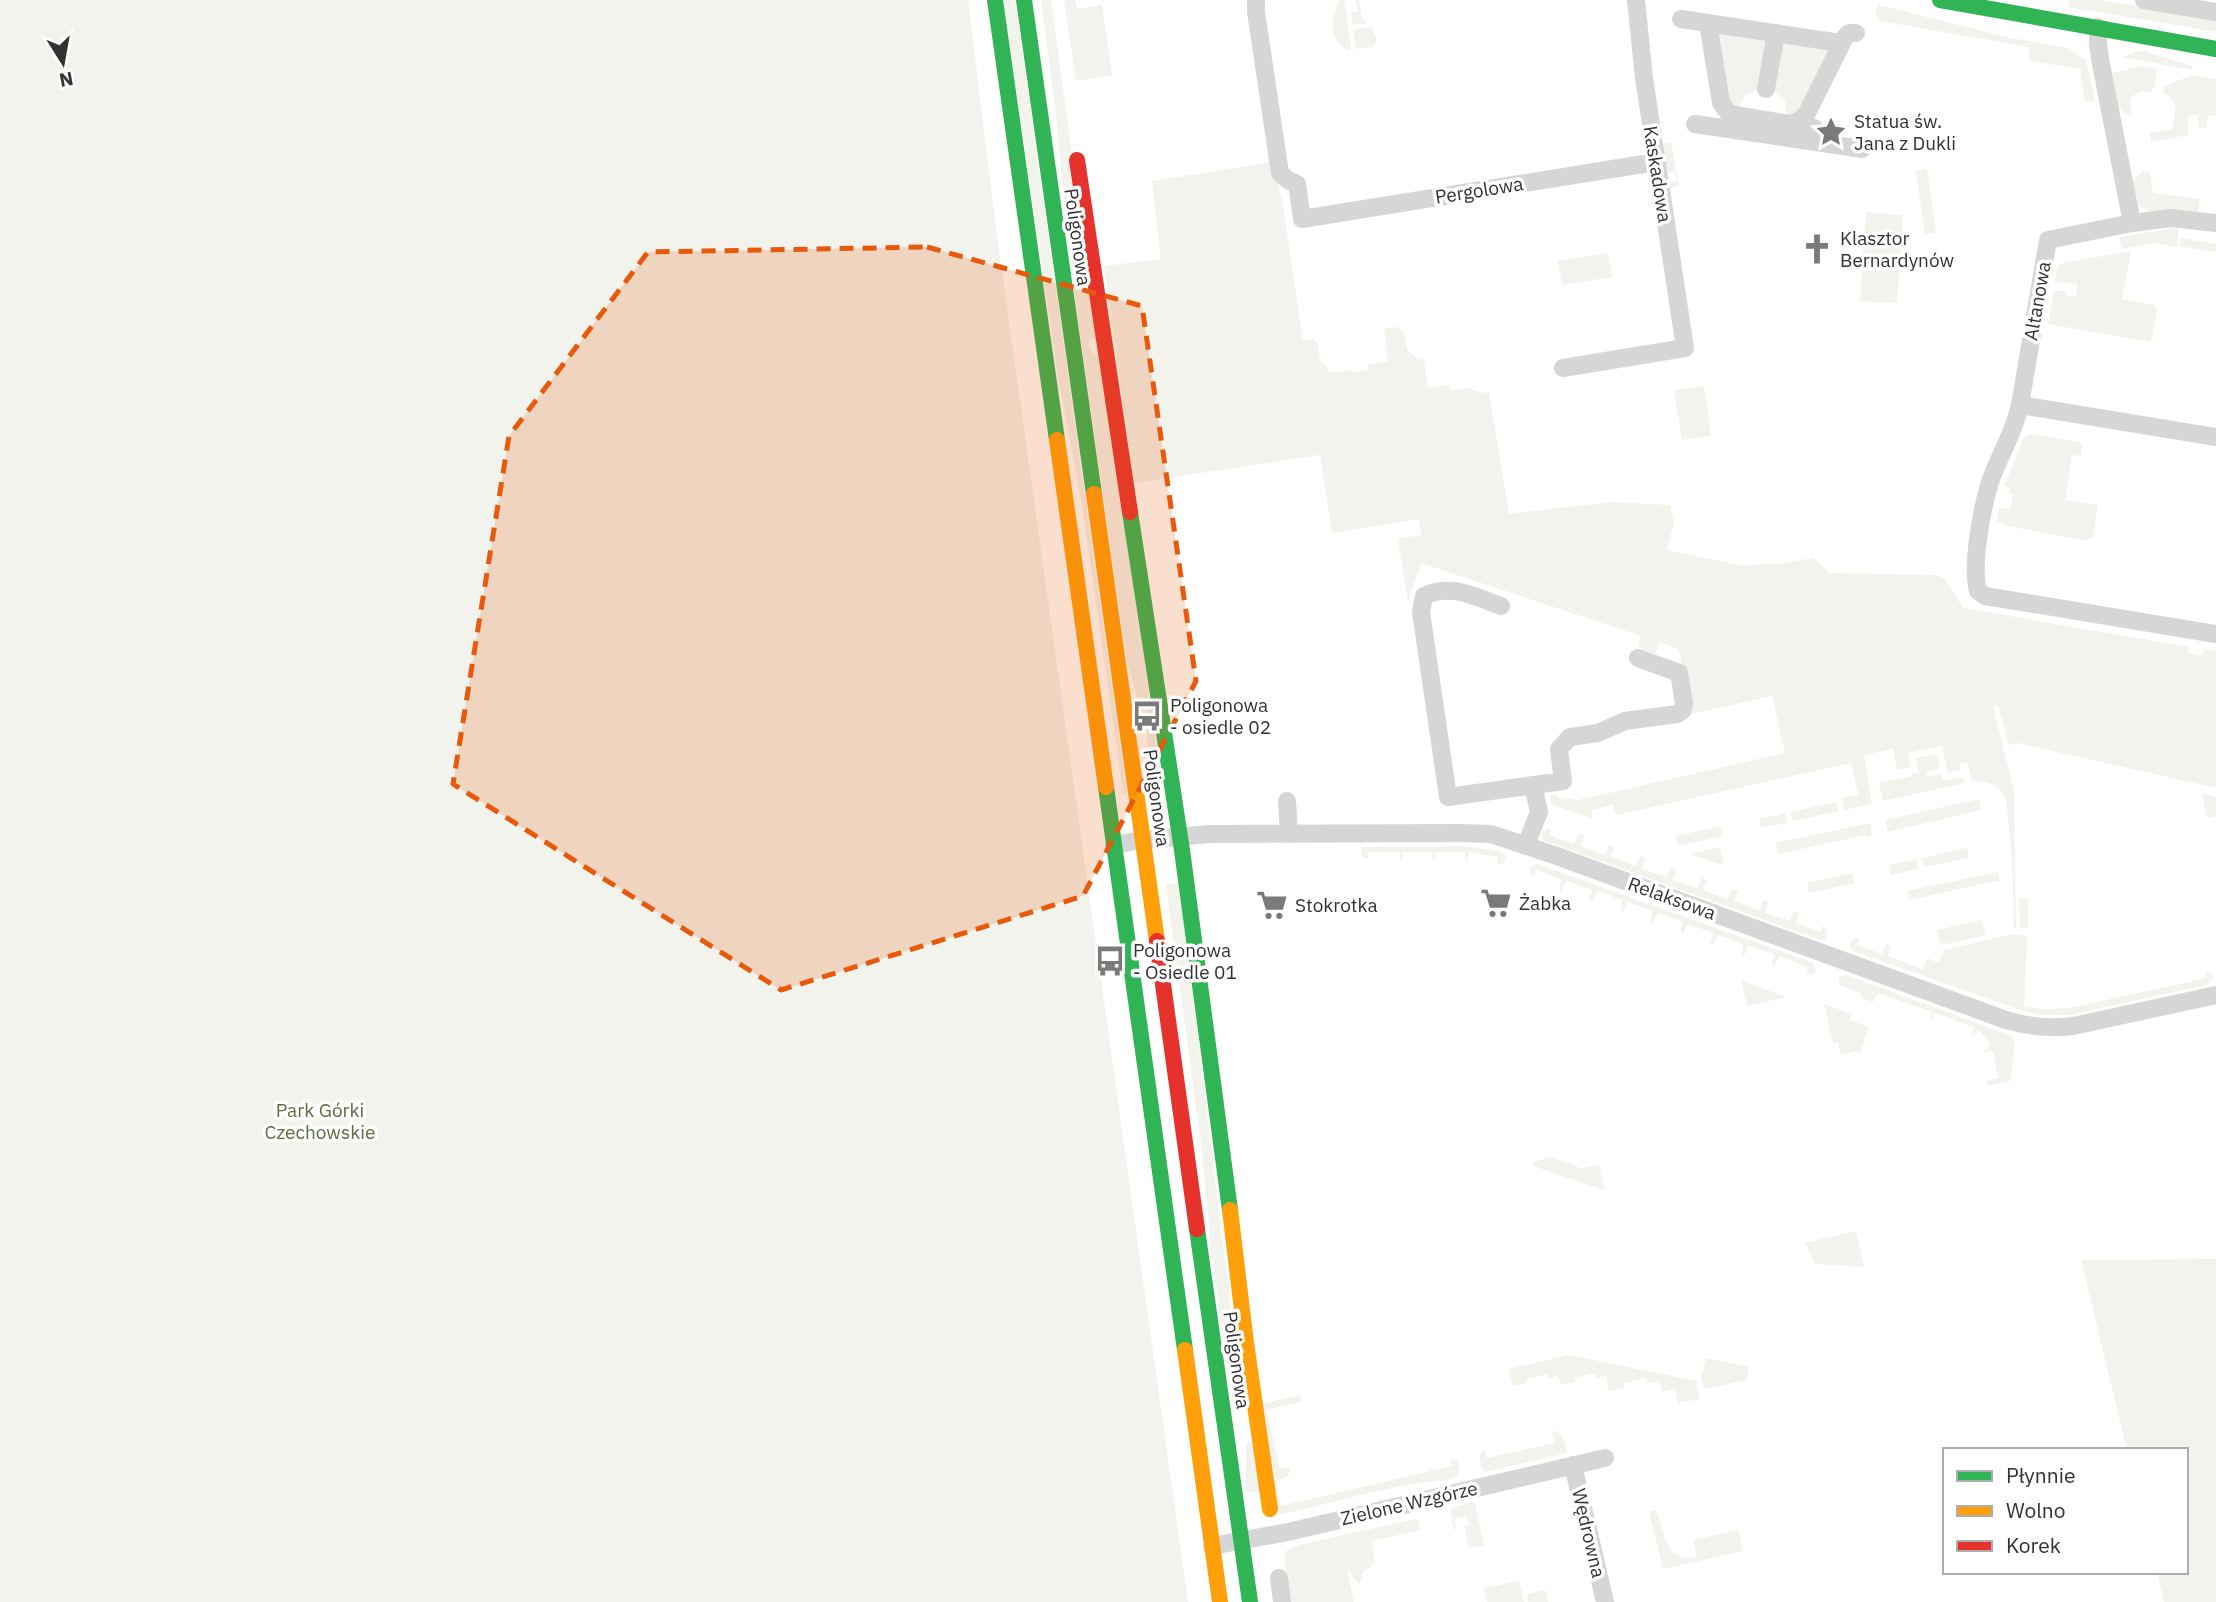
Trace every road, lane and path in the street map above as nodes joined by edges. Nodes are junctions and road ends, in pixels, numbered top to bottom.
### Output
1 (995, 0) edge
2 (1024, 0) edge
3 (1256, 0) edge
4 (1636, 0) edge
5 (1940, 0) edge
6 (2144, 0) edge
7 (2216, 12) edge
8 (1681, 19) dead end
9 (1708, 23) junction
10 (2098, 27) junction
11 (1776, 33) junction
12 (1856, 33) dead end
13 (1841, 43) junction
14 (2216, 49) edge
15 (1766, 89) dead end
16 (1820, 90) junction
17 (1695, 124) dead end
18 (1791, 124) junction
19 (1813, 134) junction
20 (1861, 149) dead end
21 (1077, 160) dead end
22 (1656, 162) junction
23 (2216, 222) edge
24 (2132, 223) junction
25 (1563, 368) dead end
26 (2020, 405) junction
27 (2216, 437) edge
28 (1501, 606) dead end
29 (2216, 634) edge
30 (1638, 658) dead end
31 (1533, 785) junction
32 (1287, 801) dead end
33 (1289, 834) junction
34 (1179, 837) junction
35 (1141, 840) junction
36 (1114, 845) junction
37 (1526, 845) junction
38 (2216, 995) edge
39 (1605, 1458) dead end
40 (1573, 1465) junction
41 (1270, 1509) dead end
42 (1241, 1542) junction
43 (1212, 1546) junction
44 (1279, 1578) dead end
45 (1220, 1602) edge
46 (1250, 1602) edge
47 (1282, 1602) edge
48 (1605, 1602) edge

1 - 36 main road
2 - 35 main road, Poligonowa
3 - 22 street, Pergolowa
4 - 22 street, Kaskadowa
5 - 10 main road
6 - 7 street
8 - 9 street
9 - 11 street
9 - 18 street
10 - 14 main road
10 - 24 street
11 - 13 street
11 - 15 street
12 - 13 street
13 - 16 street
16 - 18 street
16 - 19 street
17 - 19 street
18 - 19 street
19 - 20 street
21 - 34 main road
22 - 25 street, Kaskadowa
23 - 24 street
24 - 26 street, Altanowa
26 - 27 street
26 - 29 street, Altanowa
28 - 31 street
30 - 31 street
31 - 37 street
32 - 33 street
33 - 34 street, Relaksowa
33 - 37 street, Relaksowa
34 - 35 street, Relaksowa
34 - 41 main road
35 - 36 street, Relaksowa
35 - 42 main road, Poligonowa
36 - 43 main road
37 - 38 street, Relaksowa
39 - 40 street, Zielone Wzgórze
40 - 42 street, Zielone Wzgórze
40 - 48 street, Wędrowna
42 - 43 street, Zielone Wzgórze
42 - 46 main road, Poligonowa
43 - 45 main road
44 - 47 street

